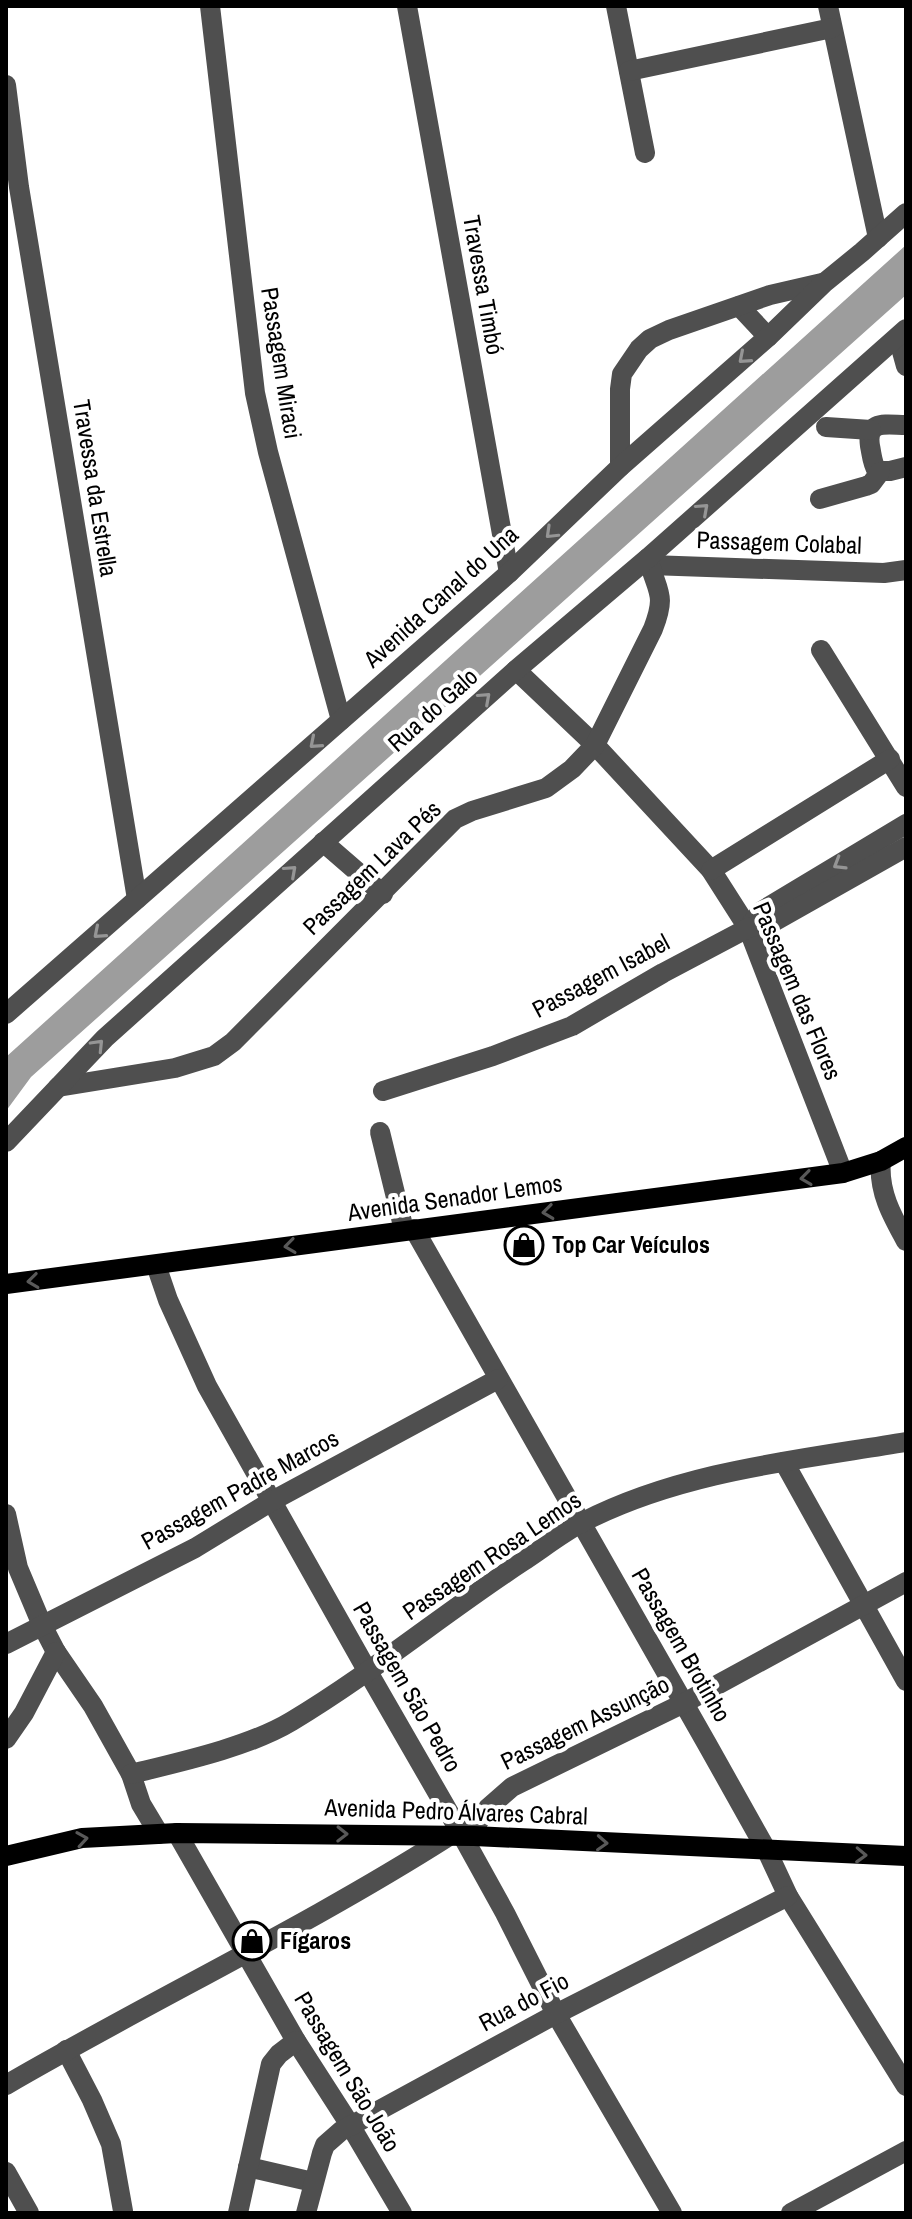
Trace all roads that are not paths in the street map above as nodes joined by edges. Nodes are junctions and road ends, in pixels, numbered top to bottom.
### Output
1 (210, 6) edge
2 (407, 6) edge
3 (616, 6) edge
4 (828, 6) edge
5 (832, 28) junction
6 (629, 71) junction
7 (6, 85) edge
8 (645, 153) dead end
9 (906, 213) edge
10 (878, 238) junction
11 (824, 283) junction
12 (739, 306) junction
13 (902, 333) edge
14 (768, 337) junction
15 (906, 366) edge
16 (906, 425) edge
17 (826, 427) dead end
18 (871, 430) junction
19 (620, 467) junction
20 (906, 467) edge
21 (880, 472) junction
22 (820, 499) dead end
23 (649, 561) junction
24 (906, 570) edge
25 (509, 573) junction
26 (821, 650) dead end
27 (516, 670) junction
28 (341, 720) junction
29 (595, 745) junction
30 (890, 759) junction
31 (906, 787) edge
32 (906, 824) edge
33 (323, 842) junction
34 (906, 847) edge
35 (711, 870) junction
36 (383, 894) junction
37 (137, 899) junction
38 (748, 928) junction
39 (6, 1014) edge
40 (58, 1087) junction
41 (383, 1091) dead end
42 (380, 1132) dead end
43 (6, 1142) edge
44 (898, 1155) edge
45 (843, 1173) junction
46 (409, 1229) junction
47 (906, 1241) edge
48 (156, 1265) junction
49 (6, 1284) edge
50 (498, 1379) junction
51 (906, 1442) edge
52 (784, 1462) junction
53 (272, 1501) junction
54 (6, 1514) edge
55 (581, 1523) junction
56 (906, 1582) edge
57 (864, 1605) junction
58 (42, 1625) junction
59 (6, 1644) edge
60 (56, 1652) junction
61 (368, 1672) junction
62 (906, 1681) edge
63 (684, 1703) junction
64 (6, 1739) edge
65 (131, 1774) junction
66 (168, 1833) junction
67 (462, 1836) junction
68 (767, 1851) junction
69 (6, 1856) edge
70 (906, 1856) edge
71 (788, 1896) junction
72 (247, 1954) junction
73 (556, 2014) junction
74 (296, 2041) junction
75 (66, 2050) junction
76 (6, 2085) edge
77 (906, 2086) edge
78 (350, 2125) junction
79 (906, 2151) edge
80 (248, 2167) junction
81 (6, 2172) edge
82 (313, 2182) junction
83 (123, 2211) dead end
84 (29, 2213) edge
85 (238, 2213) edge
86 (306, 2213) edge
87 (402, 2213) edge
88 (672, 2213) edge
89 (791, 2213) edge

1 - 28 street, Passagem Miraci
2 - 25 street, Travessa Timbó
3 - 6 street
4 - 5 street
5 - 6 street
5 - 10 street
6 - 8 street
7 - 37 street, Travessa da Estrella
9 - 10 street, Avenida Canal do Una
10 - 11 street, Avenida Canal do Una
11 - 12 street
11 - 14 street, Avenida Canal do Una
12 - 14 street
12 - 19 street
13 - 15 street
23 -> 13 street, Rua do Galo
14 -> 19 street, Avenida Canal do Una
16 - 18 street
17 - 18 street
18 - 21 street
19 -> 25 street, Avenida Canal do Una
20 - 21 street
21 - 22 street
23 - 24 street, Passagem Colabal
23 - 27 street, Rua do Galo
23 - 29 street, Passagem Lava Pés
25 - 28 street, Avenida Canal do Una
26 - 30 street
27 - 29 street, Passagem das Flores
33 -> 27 street, Rua do Galo
28 -> 37 street, Avenida Canal do Una
29 - 35 street, Passagem das Flores
29 - 36 street, Passagem Lava Pés
30 - 31 street
30 - 35 street
32 -> 38 street, Passagem Isabel
33 - 36 street
40 -> 33 street, Rua do Galo
34 - 38 street, Passagem Isabel
35 - 38 street, Passagem das Flores
36 - 40 street, Passagem Lava Pés
37 -> 39 street, Avenida Canal do Una
38 - 41 street, Passagem Isabel
38 - 45 street, Passagem das Flores
40 - 43 street, Rua do Galo
42 - 46 street, Passagem Brotinho
44 - 45 main road, Avenida Senador Lemos
44 - 47 street
45 -> 46 main road, Avenida Senador Lemos
46 -> 48 main road, Avenida Senador Lemos
46 - 50 street, Passagem Brotinho
48 -> 49 main road, Avenida Senador Lemos
48 - 53 street, Passagem São Pedro
50 - 53 street, Passagem Padre Marcos
50 - 55 street, Passagem Brotinho
51 - 52 street, Passagem Rosa Lemos
52 - 55 street, Passagem Rosa Lemos
52 - 57 street
53 - 58 street, Passagem Padre Marcos
53 - 61 street, Passagem São Pedro
54 - 58 street, Passagem São João
55 - 61 street, Passagem Rosa Lemos
55 - 63 street, Passagem Brotinho
56 - 57 street, Passagem Assunção
57 - 62 street
57 - 63 street, Passagem Assunção
58 - 59 street, Passagem Padre Marcos
58 - 60 street, Passagem São João
60 - 64 street
60 - 65 street, Passagem São João
61 - 65 street, Passagem Rosa Lemos
61 - 67 street, Passagem São Pedro
63 - 67 street, Passagem Assunção
63 - 68 street, Passagem Brotinho
65 - 66 street, Passagem São João
66 -> 67 main road, Avenida Pedro Álvares Cabral
69 -> 66 main road, Avenida Pedro Álvares Cabral
66 - 72 street, Passagem São João
67 -> 68 main road, Avenida Pedro Álvares Cabral
67 - 72 street, Passagem Assunção
67 - 73 street, Passagem São Pedro
68 -> 70 main road, Avenida Pedro Álvares Cabral
68 - 71 street, Passagem Brotinho
71 - 73 street, Rua do Fio
71 - 77 street, Passagem Brotinho
72 - 74 street, Passagem São João
72 - 75 street, Passagem Assunção
73 - 78 street, Rua do Fio
73 - 88 street, Passagem São Pedro
74 - 78 street, Passagem São João
74 - 80 street
75 - 76 street, Passagem Assunção
75 - 83 street
78 - 82 street, Rua do Fio
78 - 87 street, Passagem São João
79 - 89 street
80 - 82 street
80 - 85 street
81 - 84 street
82 - 86 street, Rua do Fio

